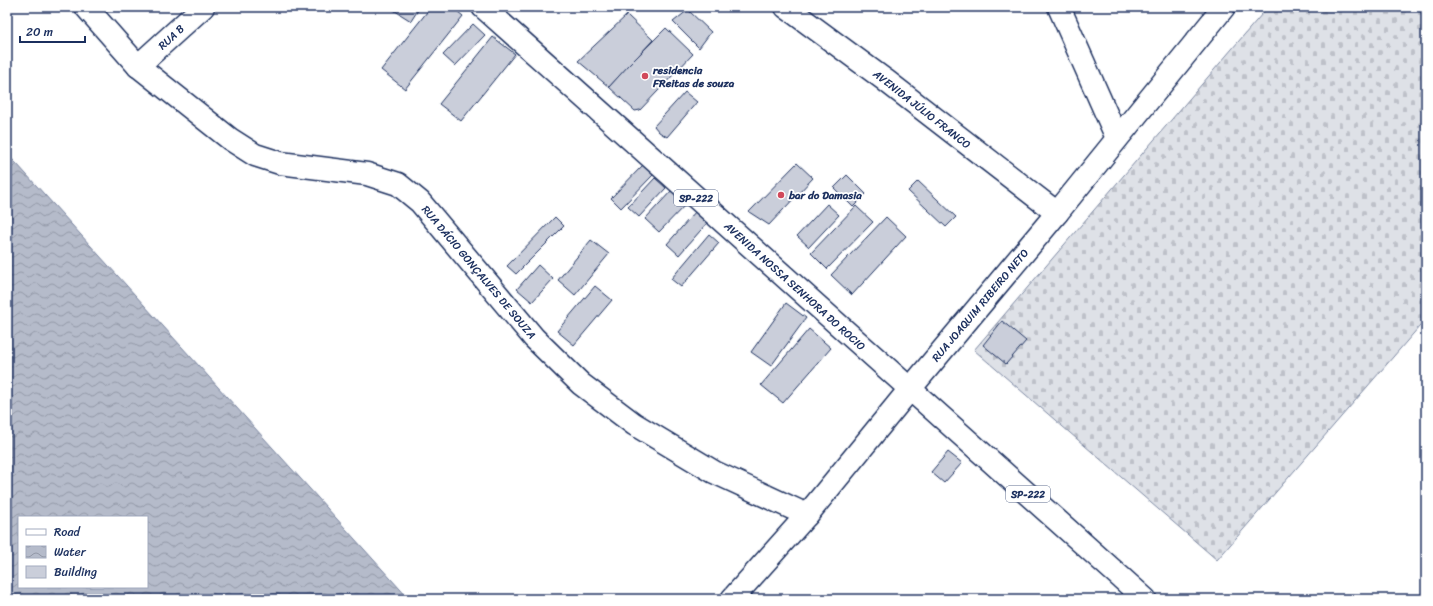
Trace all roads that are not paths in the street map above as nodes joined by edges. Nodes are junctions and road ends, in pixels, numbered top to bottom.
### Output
1 (86, 7) edge
2 (203, 7) edge
3 (483, 7) edge
4 (786, 7) edge
5 (1059, 7) edge
6 (1224, 7) edge
7 (138, 66) junction
8 (1117, 138) junction
9 (1057, 213) junction
10 (910, 389) junction
11 (807, 515) junction
12 (732, 599) edge
13 (1145, 599) edge

1 - 7 street, RUA DÁCIO GONÇALVES DE SOUZA
2 - 7 street, RUA B
3 - 10 street, AVENIDA NOSSA SENHORA DO ROCIO / SP-222
4 - 9 street, AVENIDA JÚLIO FRANCO
5 - 8 street
6 - 8 street, RUA JOAQUIM RIBEIRO NETO
7 - 11 street, RUA DÁCIO GONÇALVES DE SOUZA
8 - 9 street, RUA JOAQUIM RIBEIRO NETO
9 - 10 street, RUA JOAQUIM RIBEIRO NETO
10 - 11 street, RUA JOAQUIM RIBEIRO NETO
10 - 13 street, SP-222
11 - 12 street, RUA JOAQUIM RIBEIRO NETO

